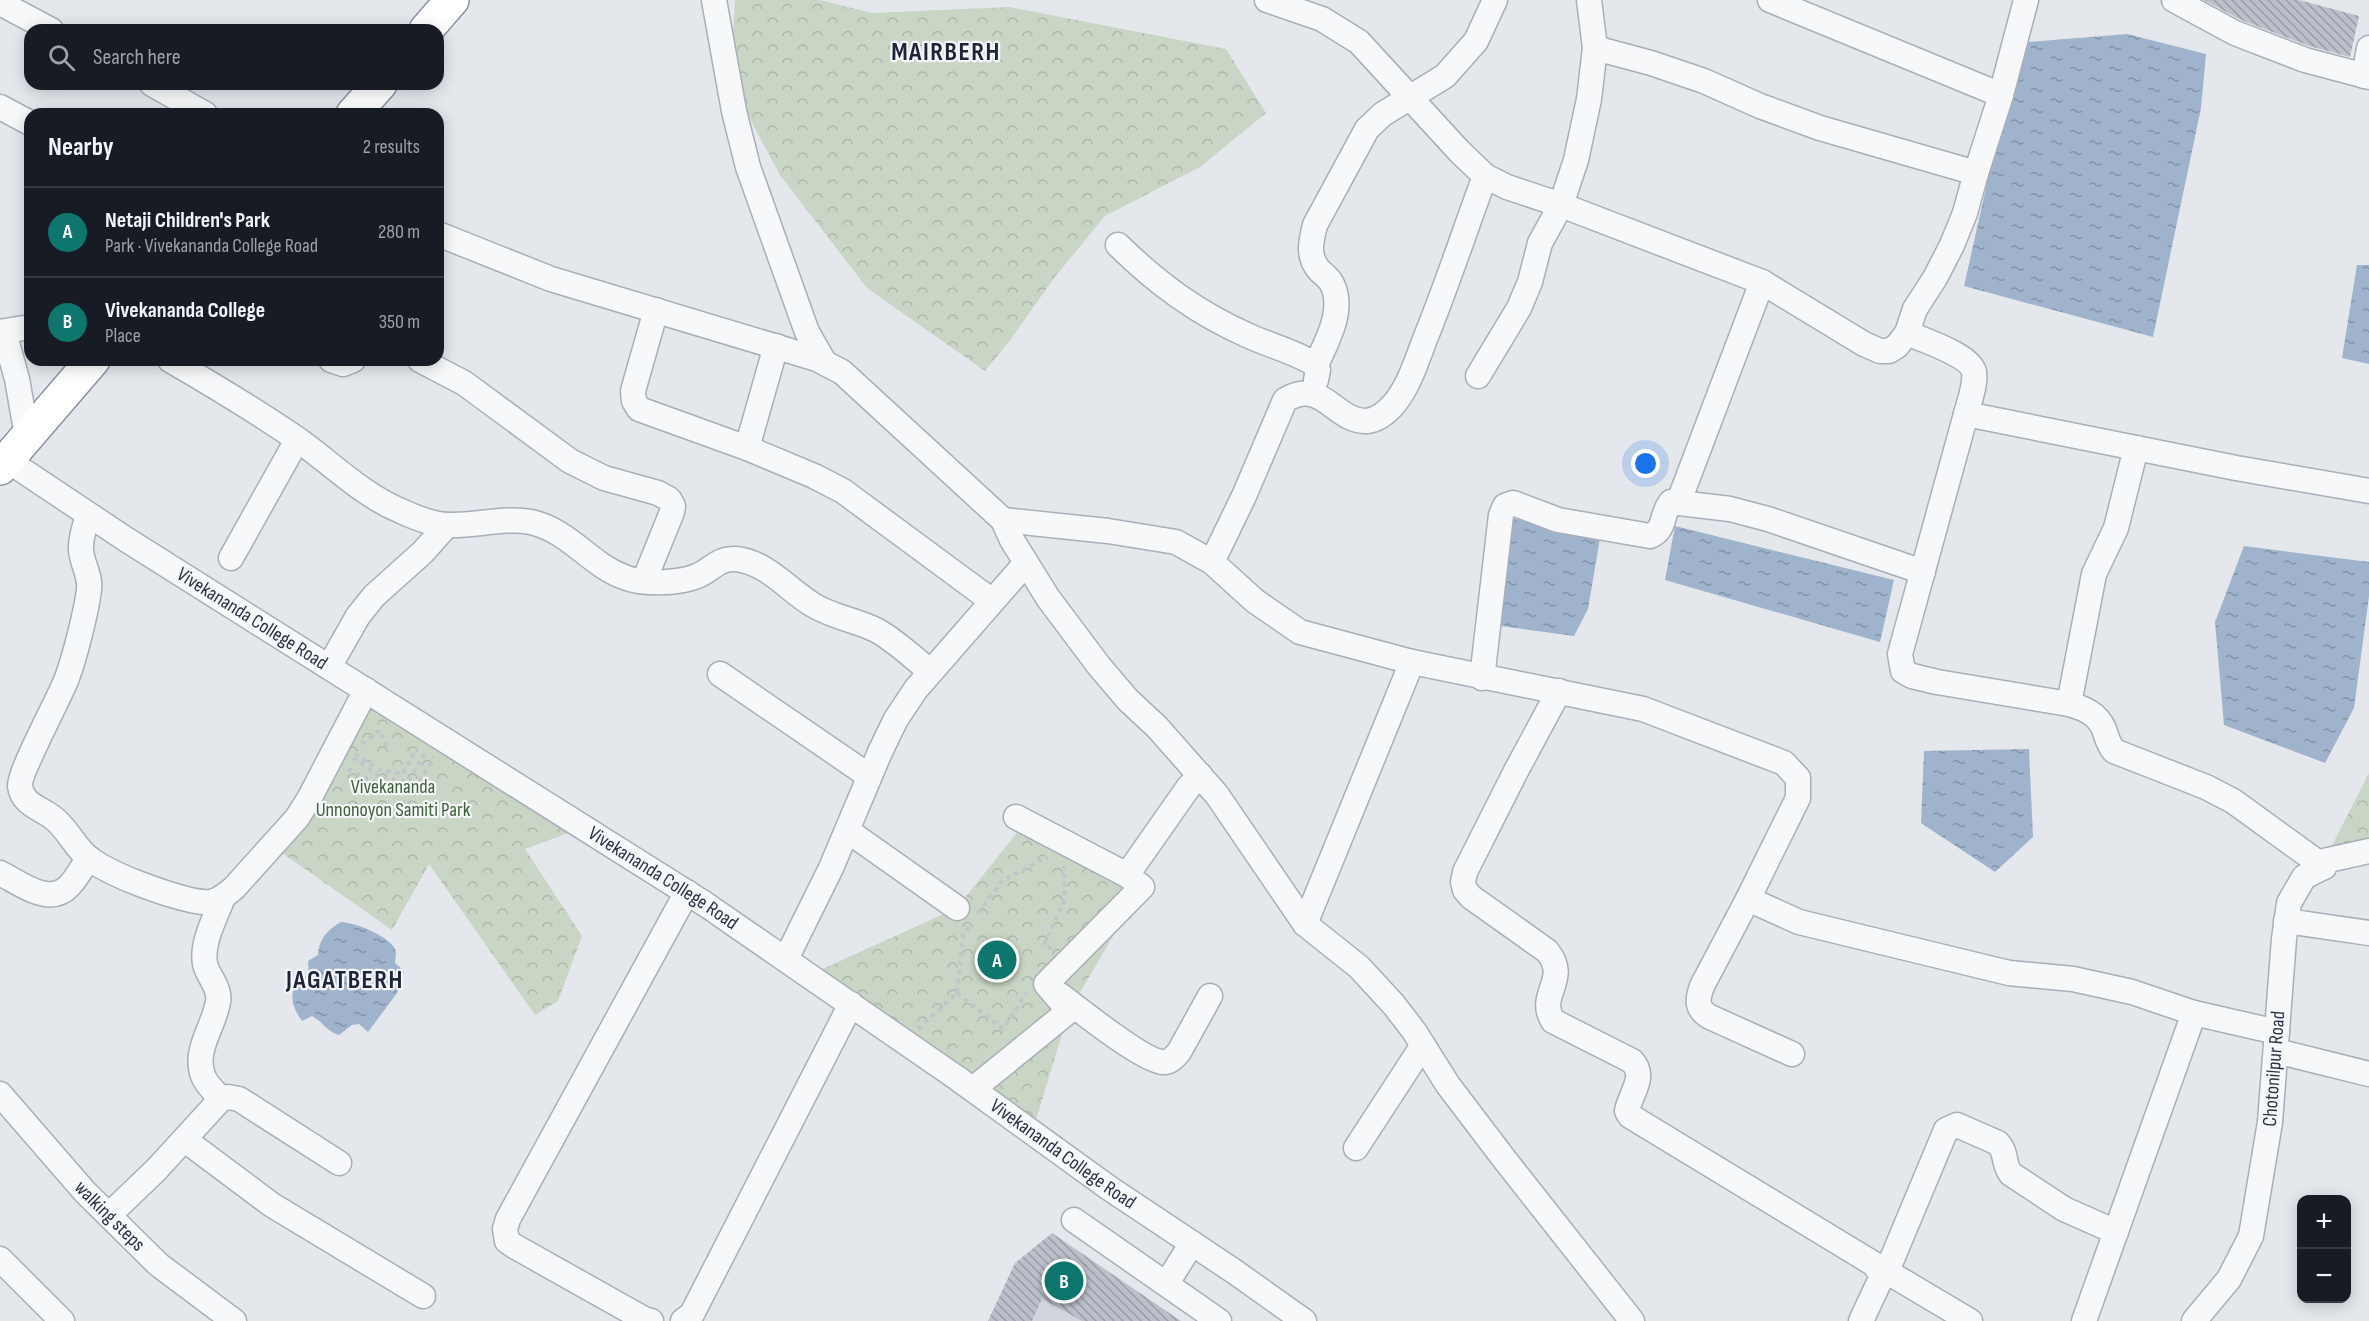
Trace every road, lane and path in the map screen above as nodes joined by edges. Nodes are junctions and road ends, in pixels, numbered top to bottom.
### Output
1 (452, 0) edge
2 (714, 0) edge
3 (1267, 0) edge
4 (1494, 0) edge
5 (1589, 0) edge
6 (1770, 0) edge
7 (2026, 0) edge
8 (2174, 0) edge
9 (0, 3) edge
10 (40, 24) edge
11 (431, 24) edge
12 (1595, 48) junction
13 (2369, 48) edge
14 (2366, 76) edge
15 (163, 90) edge
16 (375, 90) edge
17 (2001, 95) junction
18 (1410, 98) junction
19 (0, 107) edge
20 (194, 108) edge
21 (358, 108) edge
22 (24, 120) edge
23 (1976, 173) junction
24 (1485, 176) junction
25 (1561, 205) junction
26 (444, 236) edge
27 (1118, 245) dead end
28 (1762, 282) junction
29 (656, 310) junction
30 (24, 328) edge
31 (2, 332) edge
32 (1907, 333) junction
33 (776, 346) junction
34 (824, 362) junction
35 (1316, 365) junction
36 (88, 366) edge
37 (181, 366) edge
38 (431, 366) edge
39 (1478, 376) dead end
40 (1312, 394) junction
41 (1966, 414) junction
42 (297, 440) junction
43 (747, 448) junction
44 (2136, 448) junction
45 (11, 455) edge
46 (2369, 491) edge
47 (1679, 501) junction
48 (88, 514) junction
49 (1003, 520) junction
50 (447, 525) junction
51 (231, 558) dead end
52 (1212, 562) junction
53 (1026, 563) junction
54 (1923, 572) junction
55 (644, 581) junction
56 (993, 601) junction
57 (1412, 662) junction
58 (329, 667) junction
59 (930, 671) junction
60 (720, 674) dead end
61 (1482, 678) junction
62 (366, 690) junction
63 (1560, 691) junction
64 (2068, 704) junction
65 (363, 735) dead end
66 (409, 740) dead end
67 (438, 741) junction
68 (388, 751) dead end
69 (352, 752) junction
70 (338, 764) dead end
71 (1200, 775) junction
72 (869, 776) junction
73 (1016, 817) dead end
74 (848, 831) junction
75 (2369, 851) edge
76 (1053, 853) dead end
77 (88, 858) junction
78 (1064, 858) dead end
79 (2324, 867) junction
80 (0, 873) edge
81 (1127, 875) junction
82 (687, 892) junction
83 (223, 897) junction
84 (1748, 899) junction
85 (967, 917) junction
86 (2286, 921) junction
87 (1305, 924) junction
88 (2369, 933) edge
89 (786, 959) junction
90 (1071, 959) junction
91 (1039, 983) junction
92 (957, 993) junction
93 (1210, 996) dead end
94 (851, 1004) junction
95 (2194, 1013) junction
96 (904, 1041) junction
97 (2276, 1042) junction
98 (1423, 1045) junction
99 (1792, 1054) dead end
100 (2369, 1074) edge
101 (974, 1089) junction
102 (0, 1094) edge
103 (221, 1099) junction
104 (185, 1140) junction
105 (1356, 1148) dead end
106 (339, 1163) dead end
107 (109, 1215) junction
108 (1074, 1220) dead end
109 (2116, 1232) junction
110 (1192, 1243) junction
111 (0, 1259) edge
112 (1881, 1267) junction
113 (1167, 1283) junction
114 (423, 1296) dead end
115 (62, 1321) edge
116 (234, 1321) edge
117 (651, 1321) edge
118 (683, 1321) edge
119 (1219, 1321) edge
120 (1304, 1321) edge
121 (1632, 1321) edge
122 (1861, 1321) edge
123 (1970, 1321) edge
124 (2084, 1321) edge
125 (2194, 1321) edge

1 - 11 highway
2 - 34 street
3 - 18 street
4 - 18 street
5 - 12 street
6 - 17 street
7 - 17 street
8 - 14 street
9 - 10 street
12 - 23 street
12 - 25 street
13 - 14 street
15 - 20 street
16 - 21 highway
17 - 23 street
18 - 24 street
18 - 35 street
19 - 22 street
23 - 32 street
24 - 25 street
24 - 40 street
25 - 28 street
25 - 39 street
26 - 29 street
27 - 35 street
28 - 32 street
28 - 47 street
29 - 33 street
29 - 43 street
30 - 31 street
31 - 45 street
32 - 41 street
33 - 34 street
33 - 43 street
34 - 49 street
35 - 40 street
36 - 45 highway
37 - 42 street
38 - 55 street
40 - 52 street
41 - 44 street
41 - 54 street
42 - 50 street
42 - 51 street
43 - 56 street
44 - 46 street
44 - 64 street
45 - 48 street, Vivekananda College Road
47 - 54 street
47 - 61 street
48 - 58 street, Vivekananda College Road
48 - 77 street
49 - 52 street
49 - 53 street
50 - 55 street
50 - 58 street
52 - 57 street
53 - 56 street
53 - 71 street
54 - 64 street
55 - 59 street
56 - 59 street
57 - 61 street
57 - 87 street
58 - 62 street, Vivekananda College Road
59 - 72 street
60 - 72 street
61 - 63 street
62 - 67 street, Vivekananda College Road
62 - 83 street
63 - 84 street
63 - 112 street
64 - 79 street
65 - 69 path
66 - 69 path
67 - 69 path
67 - 70 path
67 - 82 street, Vivekananda College Road
68 - 69 path
71 - 81 street
71 - 87 street
72 - 74 street
73 - 81 street
74 - 85 street
74 - 89 street
75 - 79 street, Chotonilpur Road
76 - 85 path
77 - 80 street
77 - 83 street
78 - 90 path
79 - 86 street, Chotonilpur Road
81 - 90 street
82 - 89 street, Vivekananda College Road
82 - 117 street
83 - 103 street
84 - 95 street
84 - 99 street
85 - 92 path
86 - 88 street
86 - 97 street, Chotonilpur Road
87 - 98 street
89 - 94 street, Vivekananda College Road
90 - 91 street
91 - 92 path
91 - 93 street
91 - 101 street
92 - 96 path
94 - 96 street, Vivekananda College Road
94 - 118 street
95 - 97 street
95 - 109 street
96 - 101 street, Vivekananda College Road
97 - 100 street
97 - 125 street, Chotonilpur Road
98 - 105 street
98 - 121 street
101 - 110 street, Vivekananda College Road
102 - 107 street, walking steps
103 - 104 street
103 - 106 street
104 - 107 street
104 - 114 street
107 - 116 street, walking steps
108 - 113 street
109 - 112 street
109 - 124 street
110 - 113 street
110 - 120 street, Vivekananda College Road
111 - 115 street
112 - 122 street
112 - 123 street
113 - 119 street

